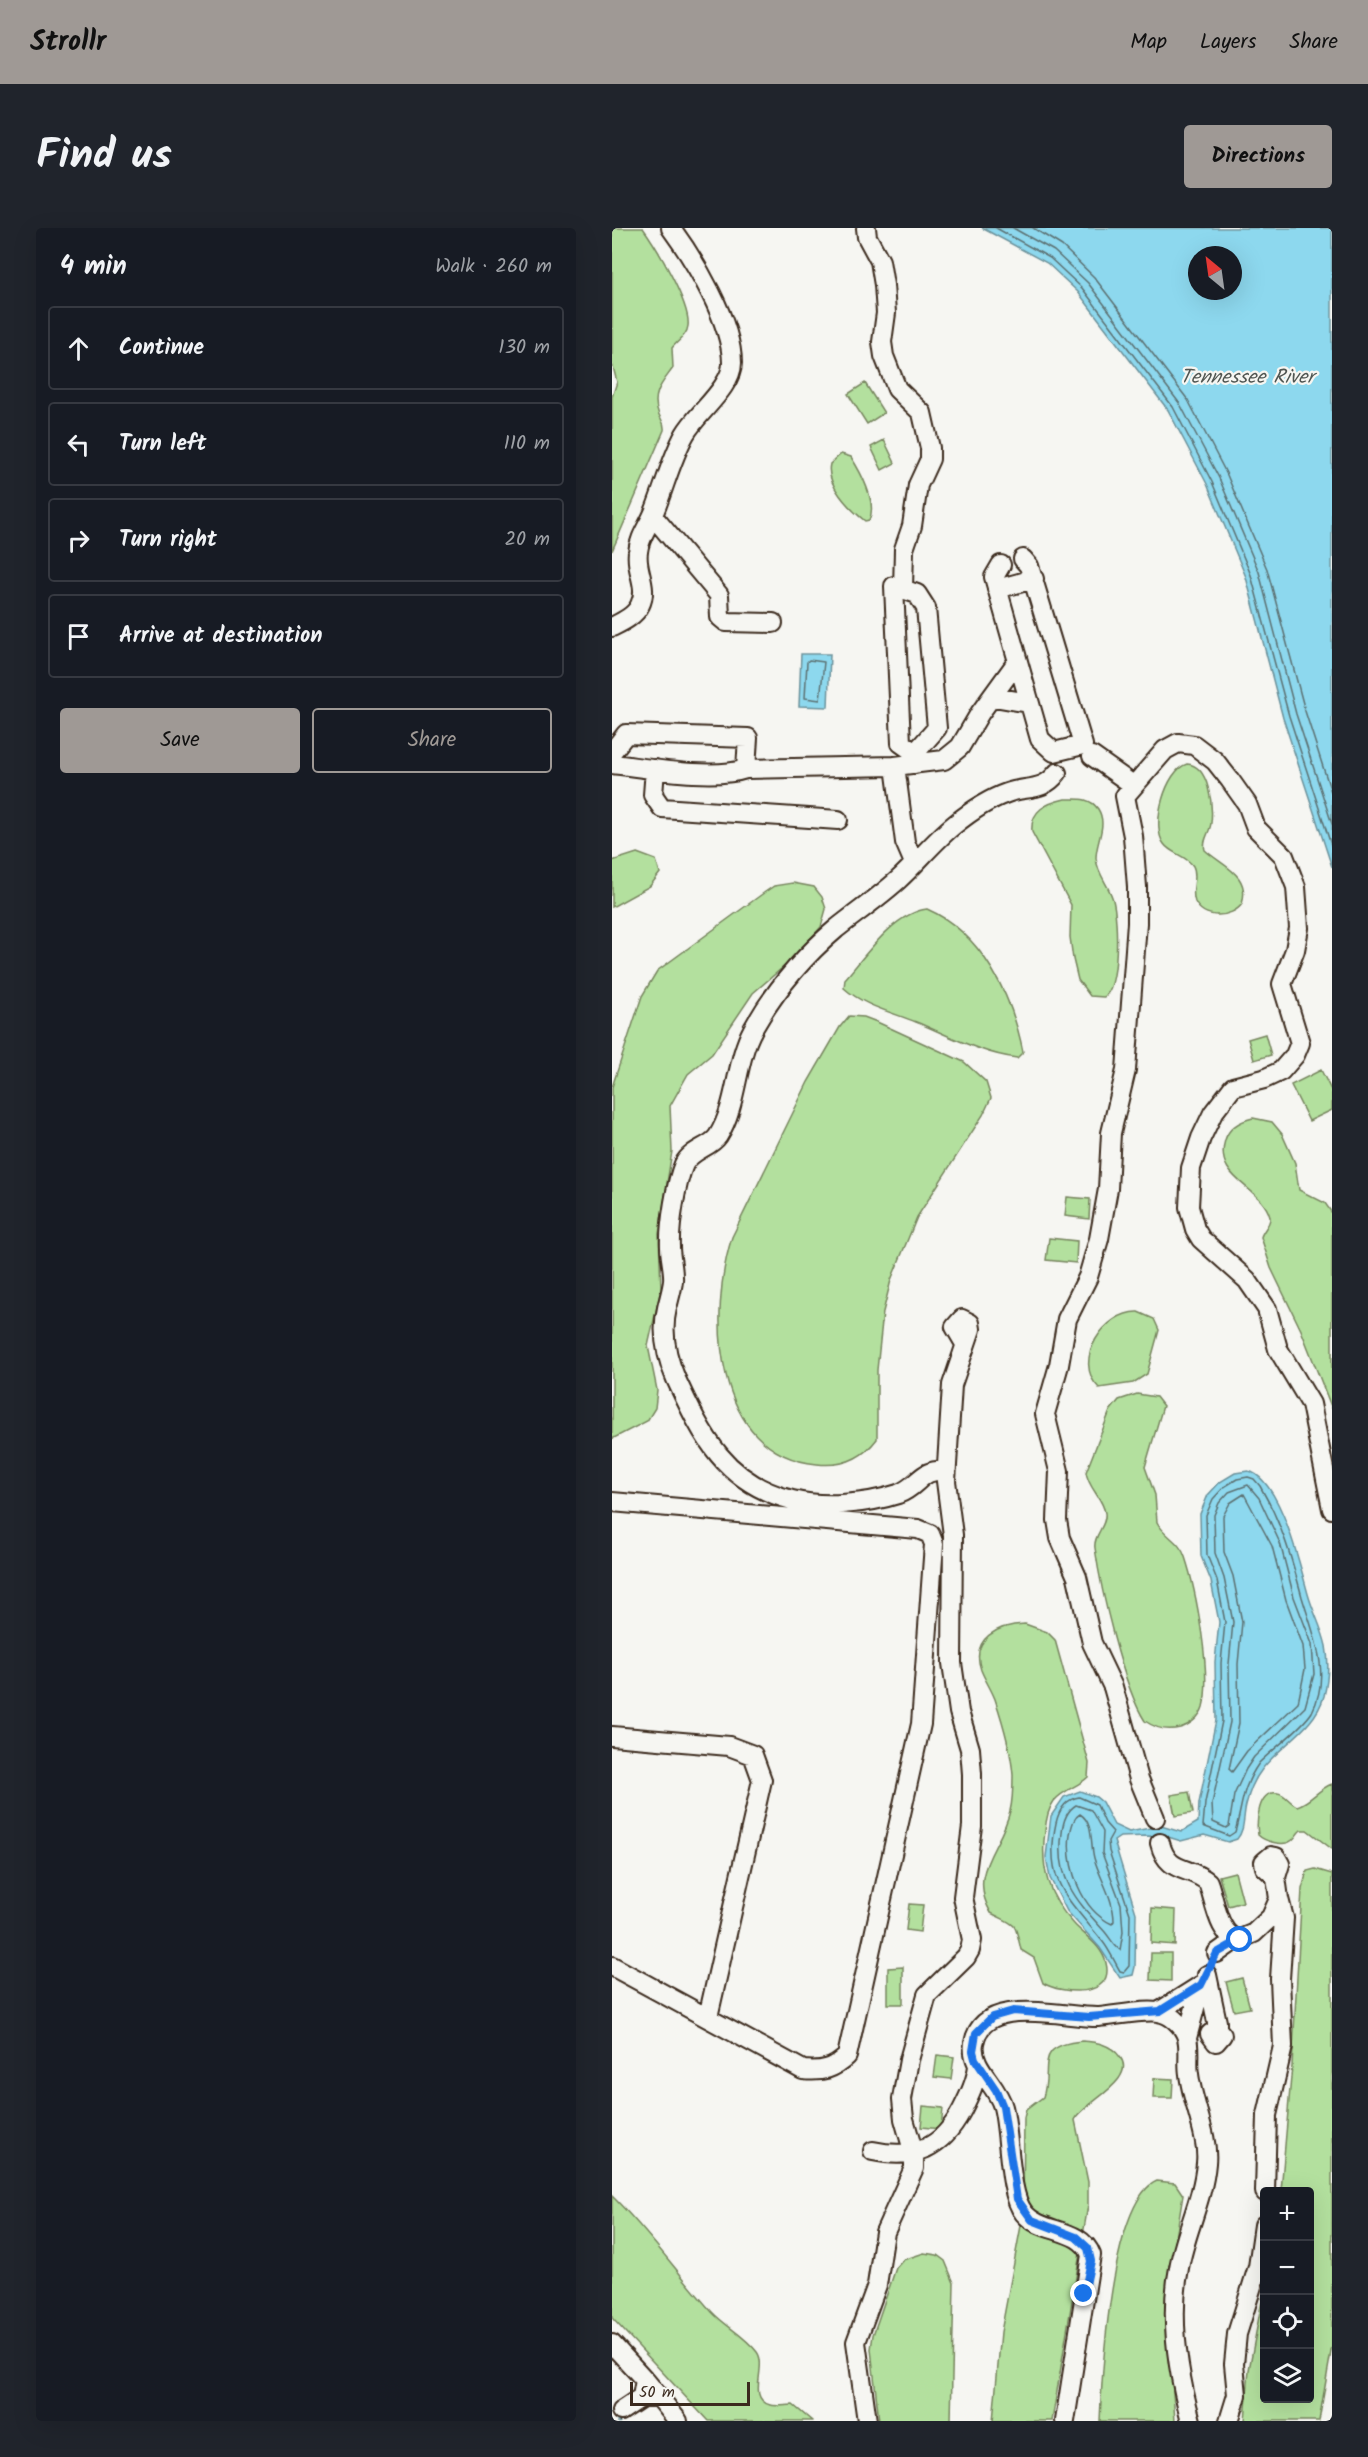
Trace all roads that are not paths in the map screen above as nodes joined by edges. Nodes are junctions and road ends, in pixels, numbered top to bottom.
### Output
1 (671, 228) edge
2 (866, 228) edge
3 (653, 516) junction
4 (1023, 559) dead end
5 (1001, 565) dead end
6 (1034, 579) junction
7 (903, 589) junction
8 (997, 589) junction
9 (732, 600) dead end
10 (720, 617) junction
11 (773, 623) dead end
12 (612, 627) edge
13 (1017, 662) junction
14 (994, 697) junction
15 (1029, 703) junction
16 (612, 752) edge
17 (1092, 756) dead end
18 (915, 758) junction
19 (612, 764) edge
20 (895, 766) junction
21 (655, 769) junction
22 (746, 769) junction
23 (1057, 773) dead end
24 (1133, 785) junction
25 (838, 820) dead end
26 (914, 862) junction
27 (965, 1344) dead end
28 (946, 1471) junction
29 (612, 1502) edge
30 (1332, 1509) edge
31 (612, 1736) edge
32 (1155, 1818) dead end
33 (1160, 1843) dead end
34 (1276, 1877) dead end
35 (1279, 1899) junction
36 (1216, 1906) junction
37 (1240, 1940) junction
38 (1217, 1953) junction
39 (612, 1966) edge
40 (1204, 1980) junction
41 (1160, 2011) junction
42 (708, 2017) junction
43 (1217, 2029) dead end
44 (1187, 2038) junction
45 (981, 2075) junction
46 (873, 2151) dead end
47 (914, 2154) junction
48 (1265, 2187) edge
49 (1262, 2241) edge
50 (612, 2344) edge
51 (649, 2391) junction
52 (621, 2411) dead end
53 (678, 2421) edge
54 (867, 2421) edge
55 (1065, 2421) edge
56 (1191, 2421) edge
57 (1229, 2421) edge

1 - 3 street
2 - 7 street
3 - 10 street
3 - 12 street
4 - 6 street
5 - 8 street
6 - 8 street
6 - 15 street
7 - 18 street
7 - 18 street
8 - 13 street
9 - 10 street
10 - 11 street
13 - 14 street
13 - 15 street
14 - 15 street
14 - 18 street
16 - 22 street
17 - 24 street
18 - 20 street
19 - 21 street
20 - 22 street
20 - 26 street
21 - 22 street
21 - 25 street
23 - 26 street
24 - 30 street
24 - 32 street
26 - 28 street
27 - 28 street
28 - 47 street
29 - 42 street
31 - 42 street
33 - 36 street
34 - 35 street
35 - 37 street
35 - 48 street
36 - 37 street
36 - 38 street
37 - 38 street
38 - 40 street
39 - 42 street
40 - 41 street
40 - 43 street
40 - 44 street
41 - 44 street
41 - 45 street
44 - 56 street
45 - 47 street
45 - 55 street
46 - 47 street
47 - 54 street
49 - 57 street
50 - 51 street
51 - 52 street
51 - 53 street

